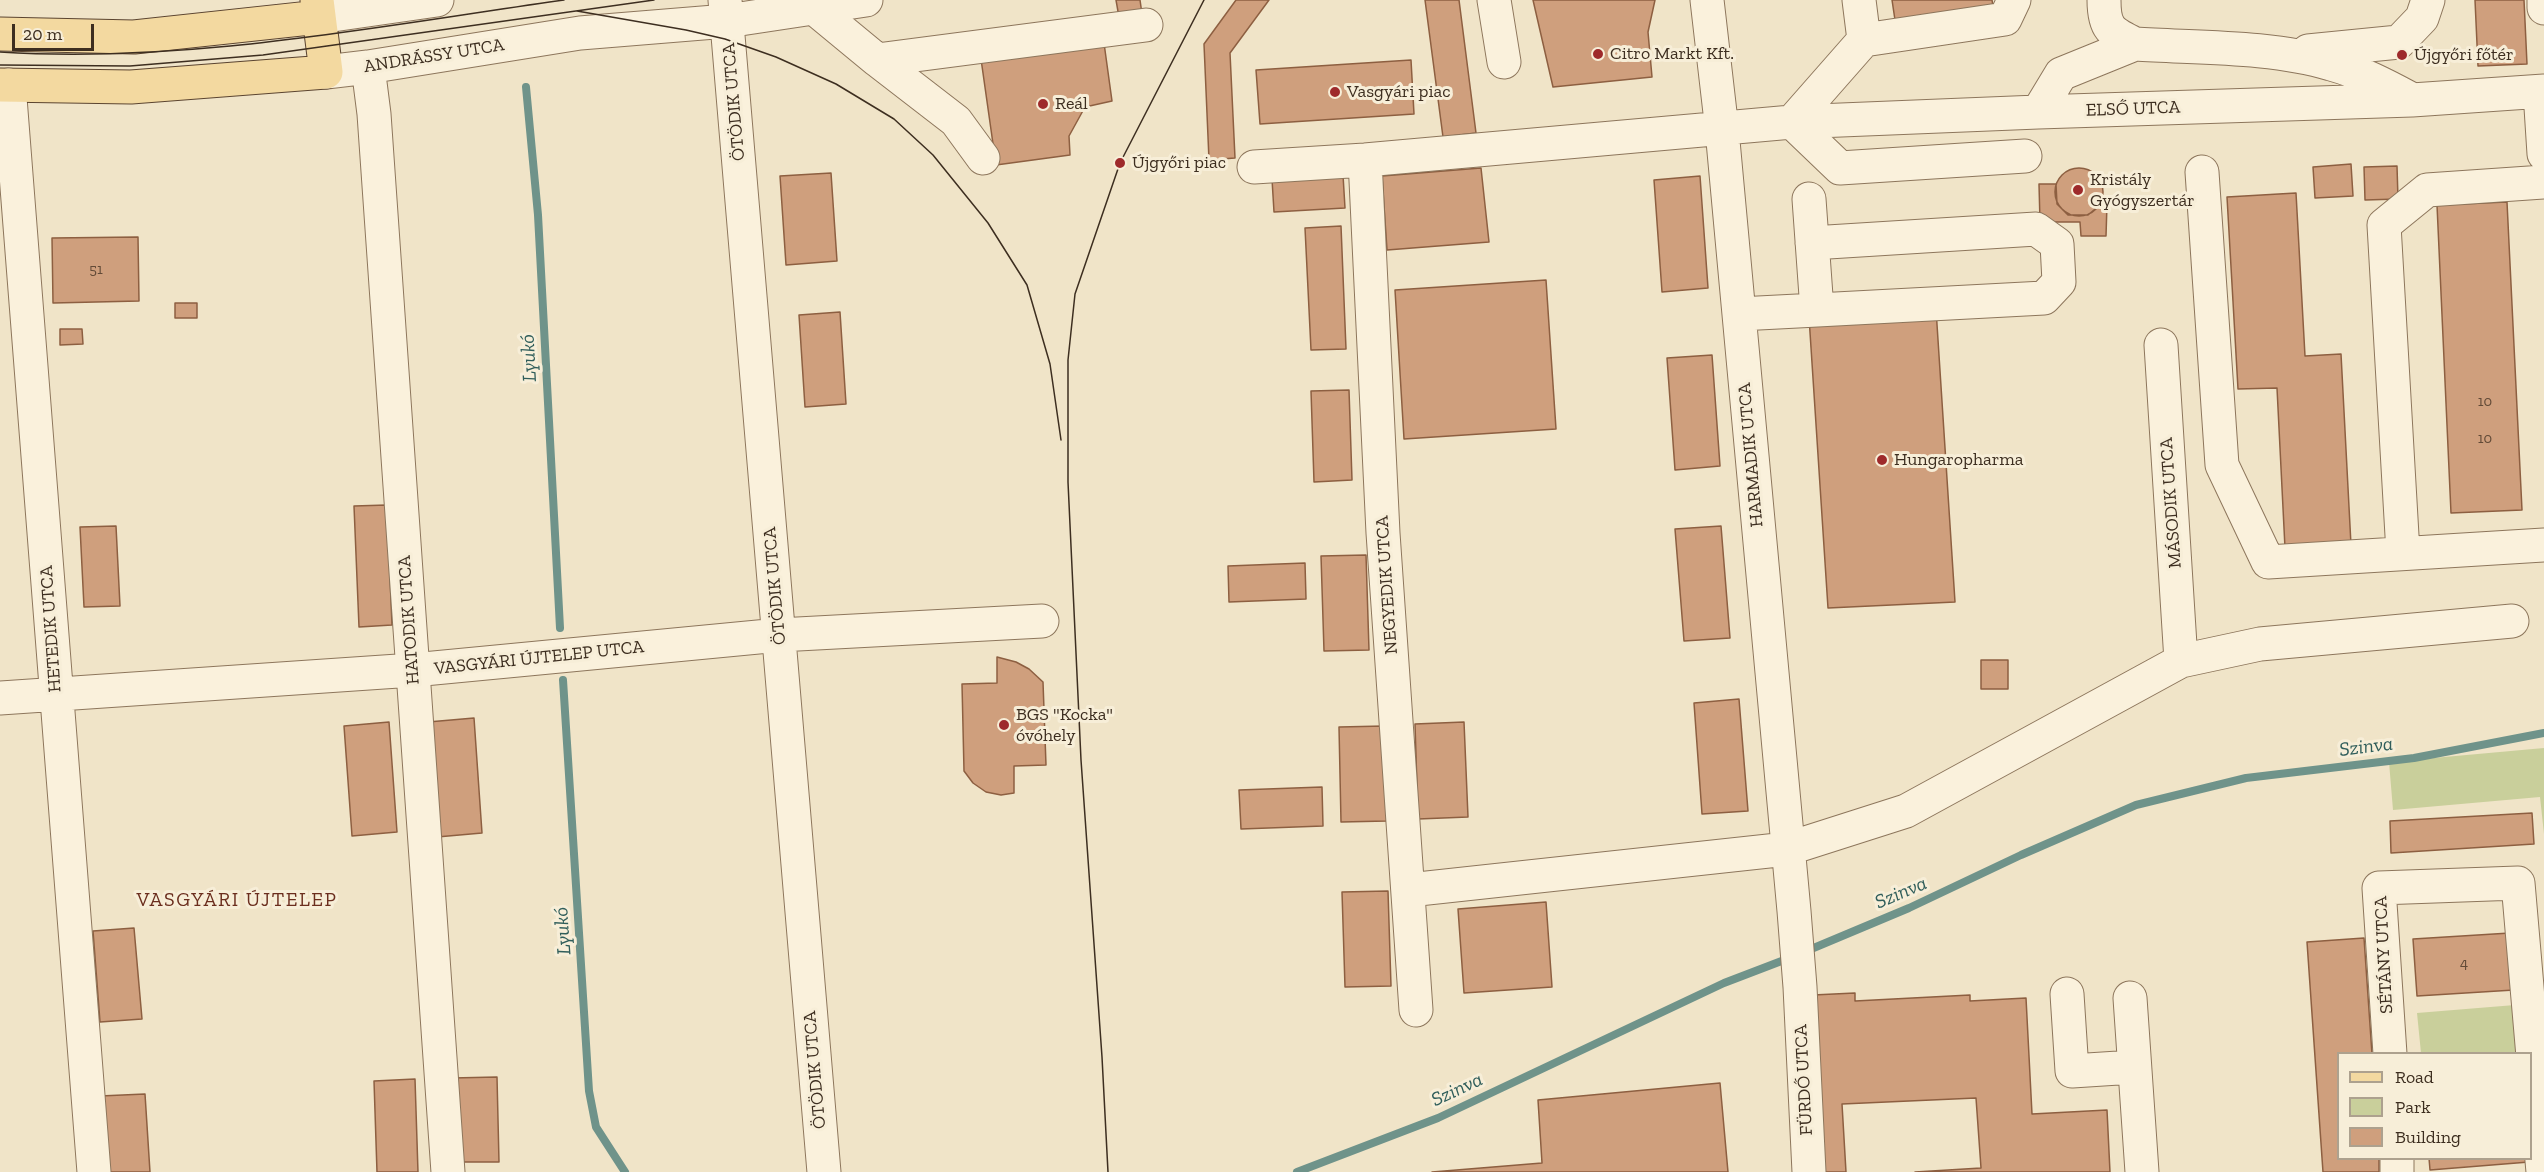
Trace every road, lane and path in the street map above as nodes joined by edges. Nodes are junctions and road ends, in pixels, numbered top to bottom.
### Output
1 (437, 0) edge
2 (866, 0) edge
3 (1494, 0) edge
4 (1707, 0) edge
5 (1859, 0) edge
6 (2014, 0) edge
7 (2104, 0) edge
8 (2428, 0) edge
9 (2544, 0) edge
10 (814, 8) junction
11 (2544, 8) edge
12 (318, 9) edge
13 (726, 11) edge
14 (1146, 25) dead end
15 (0, 34) edge
16 (1863, 40) junction
17 (2135, 44) junction
18 (2279, 54) junction
19 (877, 60) junction
20 (1504, 62) dead end
21 (368, 67) junction
22 (326, 72) junction
23 (5, 85) edge
24 (2542, 92) edge
25 (2412, 100) junction
26 (2038, 112) junction
27 (1792, 122) junction
28 (1722, 130) junction
29 (2544, 154) edge
30 (2025, 156) dead end
31 (983, 158) dead end
32 (1365, 160) junction
33 (1254, 167) dead end
34 (2202, 172) dead end
35 (2544, 182) edge
36 (1809, 199) dead end
37 (1812, 243) junction
38 (1816, 310) junction
39 (1739, 314) junction
40 (2161, 345) dead end
41 (2544, 544) edge
42 (2403, 553) junction
43 (1042, 621) dead end
44 (2512, 621) dead end
45 (779, 635) junction
46 (2181, 661) junction
47 (413, 670) junction
48 (57, 694) junction
49 (0, 698) edge
50 (1787, 849) junction
51 (1409, 890) junction
52 (1794, 911) joint
53 (2067, 994) dead end
54 (2130, 998) dead end
55 (1416, 1010) dead end
56 (2390, 1052) edge
57 (2134, 1067) junction
58 (94, 1172) edge
59 (448, 1172) edge
60 (824, 1172) edge
61 (1809, 1172) edge
62 (2142, 1172) edge
63 (2543, 1172) edge

1 - 12 street
2 - 10 street, ANDRÁSSY UTCA
3 - 20 street
4 - 28 street, HARMADIK UTCA
5 - 16 street
6 - 16 street
7 - 17 street
8 - 18 street
9 - 11 street
10 - 13 street, ANDRÁSSY UTCA
10 - 19 street
12 - 15 main road
12 - 22 main road
13 - 21 street, ANDRÁSSY UTCA
13 - 45 street, ÖTÖDIK UTCA
14 - 19 street
16 - 27 street
17 - 18 street
17 - 26 street
18 - 25 street
19 - 31 street
21 - 22 street, ANDRÁSSY UTCA
21 - 47 street, HATODIK UTCA
22 - 23 main road, ANDRÁSSY UTCA
23 - 48 street, HETEDIK UTCA
24 - 25 street, ELSŐ UTCA
24 - 29 street
25 - 26 street, ELSŐ UTCA
26 - 27 street, ELSŐ UTCA
27 - 28 street, ELSŐ UTCA
27 - 30 street
28 - 32 street, ELSŐ UTCA
28 - 39 street, HARMADIK UTCA
32 - 33 street, ELSŐ UTCA
32 - 51 street, NEGYEDIK UTCA
34 - 42 street
35 - 42 street
36 - 37 street
37 - 38 street
37 - 38 street
38 - 39 street
39 - 50 street, HARMADIK UTCA
40 - 46 street, MÁSODIK UTCA
41 - 42 street
43 - 45 street, VASGYÁRI ÚJTELEP UTCA
44 - 46 street
45 - 47 street, VASGYÁRI ÚJTELEP UTCA
45 - 60 street, ÖTÖDIK UTCA
46 - 50 street
47 - 48 street, VASGYÁRI ÚJTELEP UTCA
47 - 59 street, HATODIK UTCA
48 - 49 street, VASGYÁRI ÚJTELEP UTCA
48 - 58 street, HETEDIK UTCA
50 - 51 street
50 - 52 street, HARMADIK UTCA
51 - 55 street, NEGYEDIK UTCA
52 - 61 street, FÜRDŐ UTCA
53 - 57 street
54 - 57 street
56 - 63 street, SÉTÁNY UTCA
57 - 62 street

